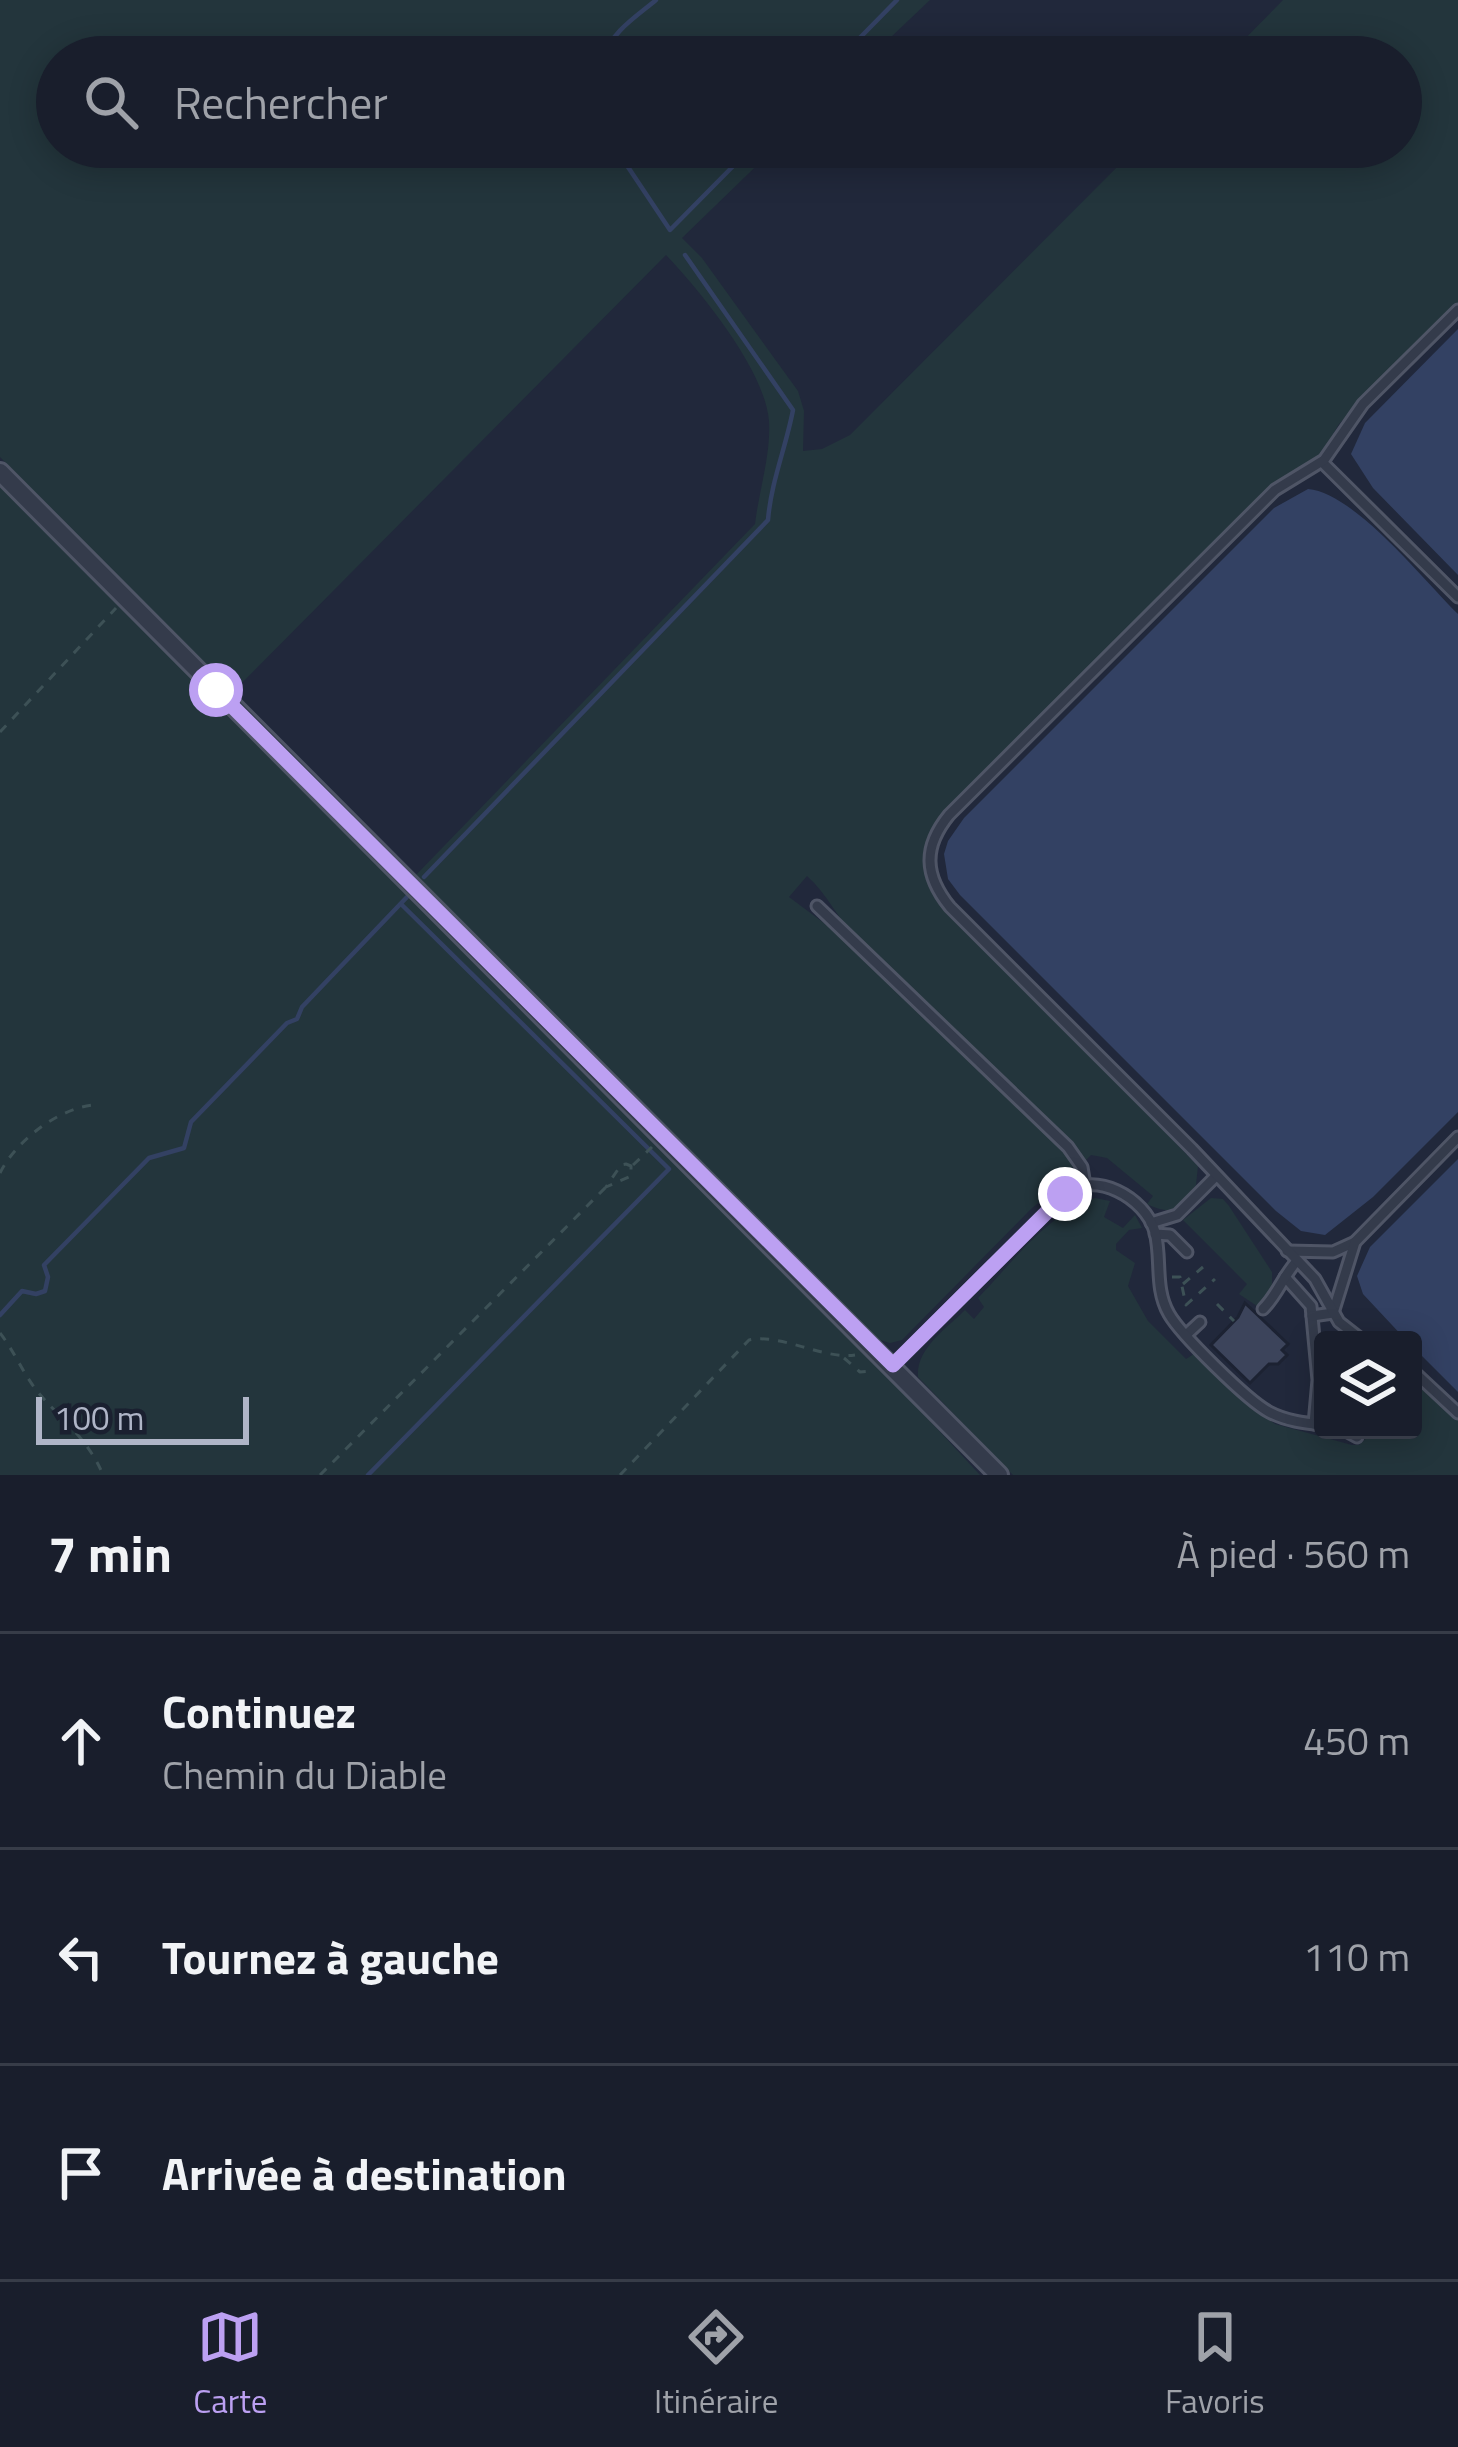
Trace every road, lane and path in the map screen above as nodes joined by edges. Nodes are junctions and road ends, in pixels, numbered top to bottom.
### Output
1 (1458, 310) edge
2 (1322, 462) junction
3 (0, 472) edge
4 (1458, 597) edge
5 (125, 598) junction
6 (0, 732) edge
7 (817, 906) dead end
8 (94, 1106) dead end
9 (663, 1137) junction
10 (1458, 1137) edge
11 (631, 1166) junction
12 (0, 1174) edge
13 (1216, 1176) junction
14 (1085, 1185) junction
15 (606, 1187) junction
16 (1153, 1229) junction
17 (1355, 1243) junction
18 (1287, 1251) junction
19 (1187, 1252) dead end
20 (1298, 1261) junction
21 (1203, 1267) dead end
22 (1174, 1277) dead end
23 (1285, 1277) junction
24 (1215, 1279) dead end
25 (1181, 1284) junction
26 (1217, 1304) dead end
27 (1263, 1309) dead end
28 (1333, 1313) junction
29 (1312, 1316) junction
30 (1234, 1321) dead end
31 (1200, 1322) dead end
32 (1348, 1331) edge
33 (0, 1333) edge
34 (1186, 1335) junction
35 (1314, 1338) edge
36 (869, 1342) junction
37 (843, 1356) junction
38 (890, 1362) junction
39 (1422, 1379) edge
40 (1458, 1413) edge
41 (1314, 1424) edge
42 (103, 1475) edge
43 (320, 1475) edge
44 (620, 1475) edge
45 (999, 1475) edge

1 - 2 lane
2 - 4 lane
2 - 13 lane
3 - 5 street
5 - 6 path
5 - 9 street
7 - 14 lane
8 - 12 path
9 - 11 path
9 - 36 street
10 - 17 lane
11 - 15 path
11 - 15 path
13 - 16 lane
13 - 18 lane
14 - 16 lane
14 - 38 lane
15 - 43 path
16 - 19 lane
16 - 34 lane
17 - 18 lane
17 - 28 lane
18 - 20 lane
20 - 23 lane
20 - 28 lane
21 - 25 path
22 - 25 path
23 - 27 lane
23 - 29 lane
24 - 25 path
26 - 30 path
28 - 29 lane
28 - 32 lane
29 - 35 lane
31 - 34 lane
33 - 42 path
34 - 41 lane
36 - 37 path
36 - 38 street
37 - 38 path
37 - 44 path
38 - 45 street
39 - 40 lane

